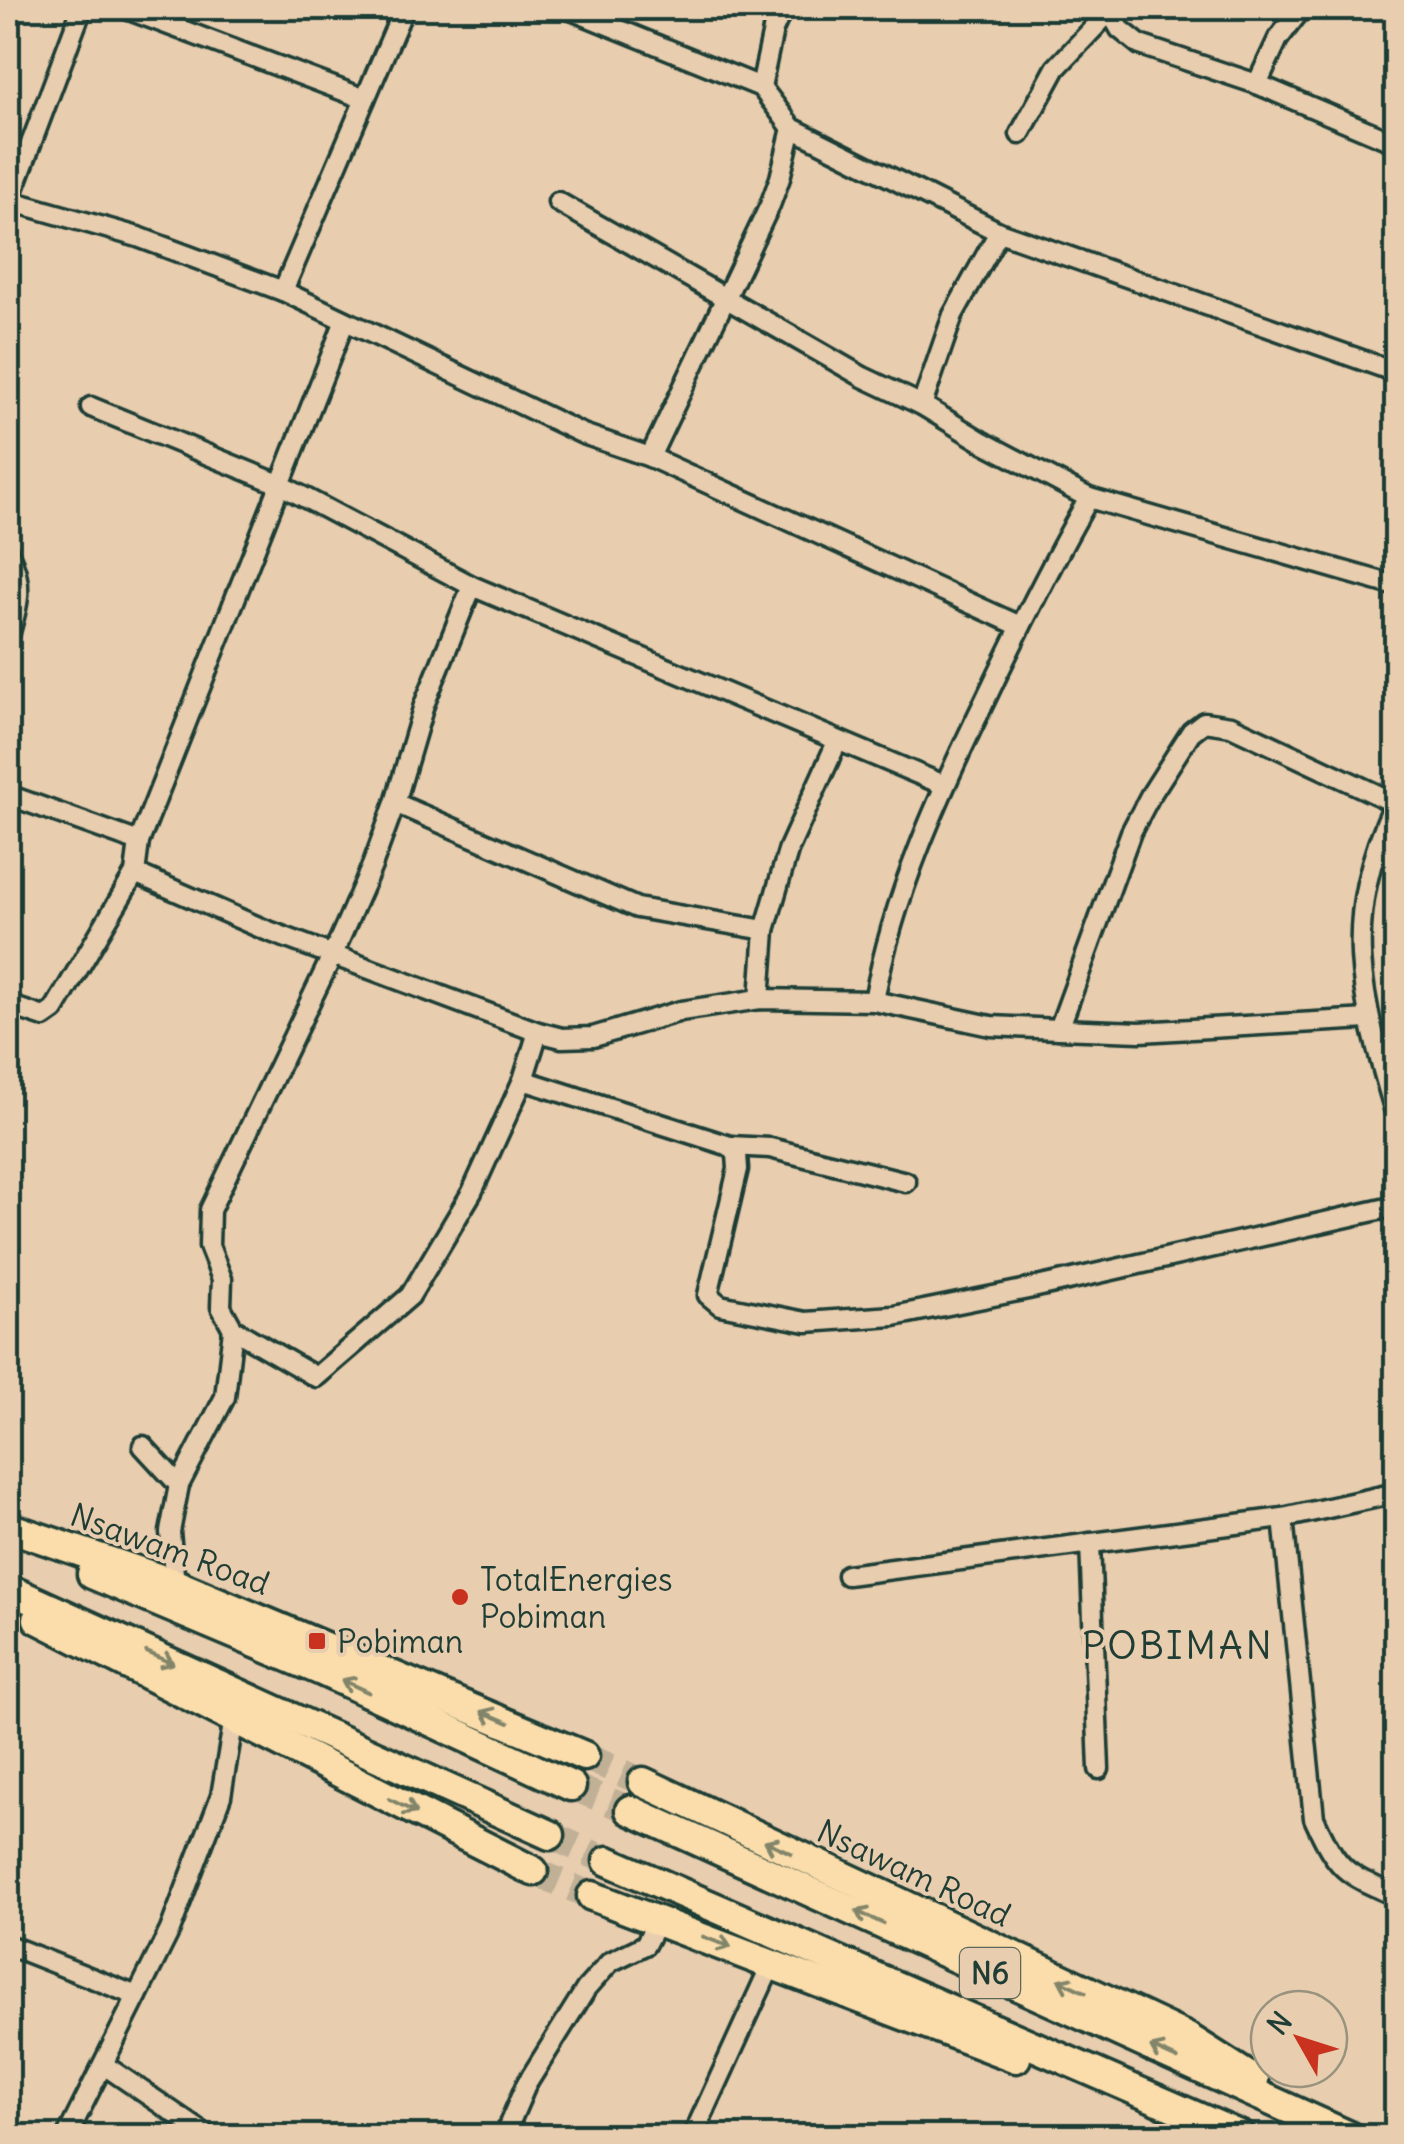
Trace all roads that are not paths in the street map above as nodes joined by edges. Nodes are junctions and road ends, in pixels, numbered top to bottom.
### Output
1 (82, 8) edge
2 (124, 8) edge
3 (404, 8) edge
4 (566, 8) edge
5 (784, 8) edge
6 (1302, 8) edge
7 (1108, 10) edge
8 (1257, 84) junction
9 (761, 87) junction
10 (365, 99) junction
11 (792, 128) junction
12 (1020, 134) dead end
13 (1396, 143) edge
14 (558, 202) dead end
15 (9, 203) edge
16 (1000, 232) junction
17 (283, 292) junction
18 (725, 298) junction
19 (344, 323) junction
20 (1396, 372) edge
21 (922, 406) junction
22 (91, 407) dead end
23 (650, 457) junction
24 (279, 484) junction
25 (1089, 498) junction
26 (8, 552) edge
27 (472, 586) junction
28 (1396, 586) edge
29 (1020, 626) junction
30 (8, 639) edge
31 (837, 742) junction
32 (944, 785) junction
33 (8, 796) edge
34 (1396, 802) edge
35 (395, 803) junction
36 (140, 842) junction
37 (134, 872) junction
38 (764, 930) junction
39 (334, 954) junction
40 (760, 999) junction
41 (874, 1000) junction
42 (8, 1004) edge
43 (1368, 1018) junction
44 (1059, 1029) junction
45 (538, 1032) junction
46 (522, 1080) junction
47 (1396, 1115) edge
48 (730, 1146) junction
49 (906, 1182) dead end
50 (1396, 1206) edge
51 (233, 1329) junction
52 (144, 1446) dead end
53 (179, 1485) junction
54 (1396, 1492) edge
55 (1283, 1518) junction
56 (8, 1527) edge
57 (8, 1536) edge
58 (1090, 1544) junction
59 (847, 1575) dead end
60 (174, 1584) junction
61 (8, 1589) edge
62 (8, 1598) edge
63 (234, 1718) junction
64 (584, 1756) tunnel mouth
65 (1099, 1770) dead end
66 (643, 1782) tunnel mouth
67 (570, 1786) tunnel mouth
68 (630, 1810) tunnel mouth
69 (550, 1835) tunnel mouth
70 (608, 1861) tunnel mouth
71 (533, 1871) tunnel mouth
72 (592, 1896) tunnel mouth
73 (1396, 1896) edge
74 (658, 1920) junction
75 (8, 1945) edge
76 (772, 1963) junction
77 (137, 1996) junction
78 (104, 2065) junction
79 (1308, 2119) junction
80 (66, 2136) edge
81 (208, 2136) edge
82 (504, 2136) edge
83 (693, 2136) edge
84 (1212, 2136) edge
85 (1241, 2136) edge
86 (1349, 2136) edge

1 - 15 street
2 - 10 street
3 - 10 street
4 - 9 street
5 - 9 street
6 - 8 street
7 - 8 street
7 - 12 street
8 - 13 street
9 - 11 street
10 - 17 street
11 - 16 street
11 - 18 street
14 - 18 street
15 - 17 street
16 - 20 street
16 - 21 street
17 - 19 street
18 - 21 street
18 - 23 street
19 - 23 street
19 - 24 street
21 - 25 street
22 - 24 street
23 - 29 street
24 - 27 street
24 - 36 street
25 - 28 street
25 - 29 street
26 - 30 street
27 - 31 street
27 - 35 street
29 - 32 street
31 - 32 street
31 - 38 street
32 - 41 street
33 - 36 street
34 - 43 street
34 - 44 street
35 - 38 street
35 - 39 street
36 - 37 street
37 - 39 street
37 - 42 street
38 - 40 street
39 - 45 street
39 - 51 street
40 - 41 street
40 - 45 street
41 - 44 street
43 - 44 street
43 - 47 street
45 - 46 street
46 - 48 street
46 - 51 street
48 - 49 street
48 - 50 street
51 - 53 street
52 - 53 street
53 - 60 street
54 - 55 street
55 - 58 street
55 - 73 street
56 - 60 highway, Nsawam Road
67 -> 57 highway, Nsawam Road
58 - 59 street
58 - 65 street
64 -> 60 highway, Nsawam Road
61 -> 69 highway
62 - 63 highway
63 -> 71 highway
63 - 77 street
79 -> 66 highway, Nsawam Road / N6
79 -> 68 highway, Nsawam Road / N6
70 - 85 highway, N6
72 - 74 highway, N6
74 -> 76 highway, N6
74 - 82 street
75 - 77 street
76 - 83 street
76 - 84 highway, N6
77 - 78 street
78 - 80 street
78 - 81 street
79 - 86 highway, Nsawam Road / N6

